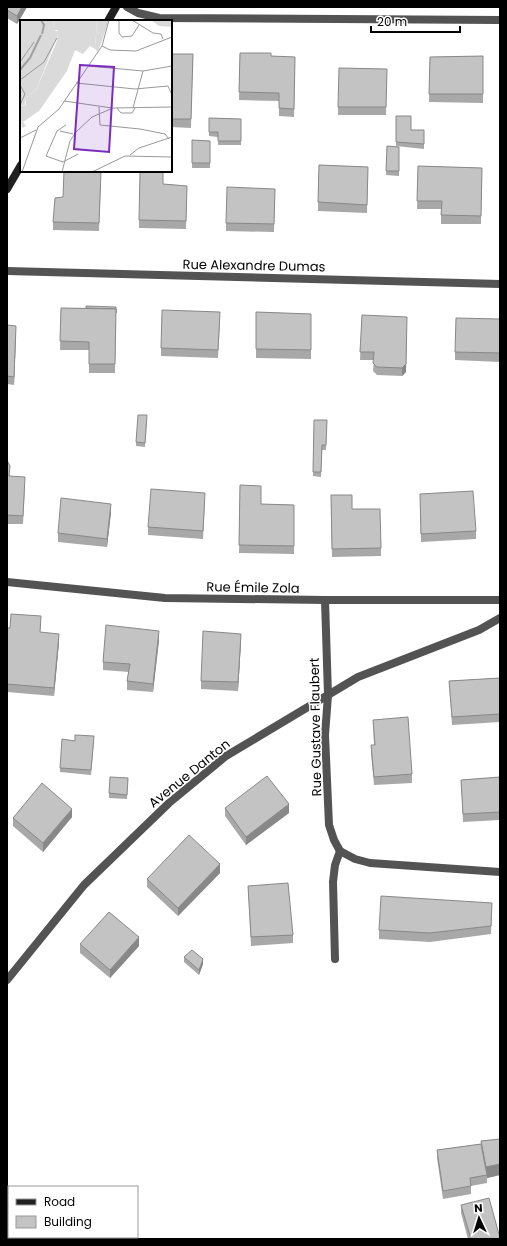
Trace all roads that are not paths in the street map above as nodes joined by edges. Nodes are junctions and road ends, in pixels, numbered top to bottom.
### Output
1 (116, 7) edge
2 (127, 7) edge
3 (109, 20) edge
4 (500, 20) edge
5 (20, 167) edge
6 (7, 189) edge
7 (7, 271) edge
8 (500, 284) edge
9 (7, 582) edge
10 (325, 600) junction
11 (500, 600) edge
12 (500, 618) edge
13 (328, 695) junction
14 (340, 851) junction
15 (500, 872) edge
16 (335, 959) dead end
17 (7, 980) edge

1 - 3 main road
2 - 4 street
5 - 6 main road
7 - 8 street, Rue Alexandre Dumas
9 - 10 street, Rue Émile Zola
10 - 11 street, Rue Émile Zola
10 - 13 street, Rue Gustave Flaubert
12 - 13 street, Avenue Danton
13 - 14 street, Rue Gustave Flaubert
13 - 17 street, Avenue Danton
14 - 15 street
14 - 16 street

